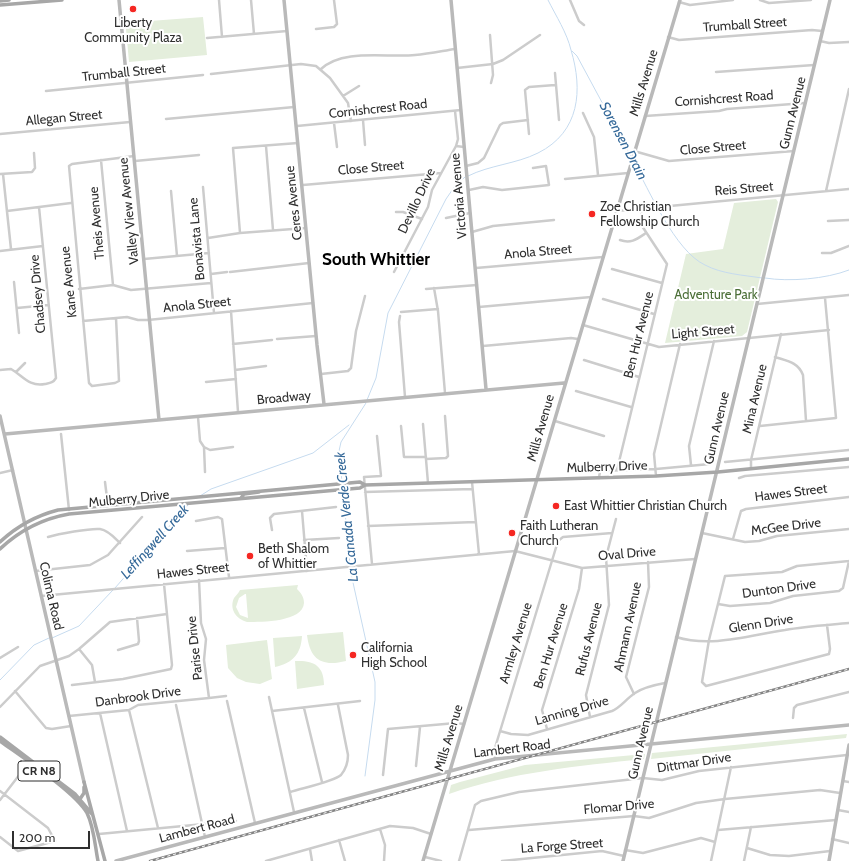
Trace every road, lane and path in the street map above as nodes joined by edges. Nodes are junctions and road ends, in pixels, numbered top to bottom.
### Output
1 (9, 0) edge
2 (62, 0) edge
3 (119, 0) edge
4 (219, 0) edge
5 (251, 0) edge
6 (284, 0) edge
7 (334, 0) edge
8 (451, 0) edge
9 (570, 0) edge
10 (733, 0) edge
11 (760, 0) edge
12 (811, 0) edge
13 (829, 0) edge
14 (0, 1) edge
15 (27, 1) edge
16 (679, 1) edge
17 (0, 5) edge
18 (584, 26) dead end
19 (316, 29) dead end
20 (288, 31) junction
21 (823, 32) junction
22 (254, 34) junction
23 (490, 35) dead end
24 (540, 35) dead end
25 (222, 37) junction
26 (668, 37) junction
27 (207, 38) dead end
28 (820, 41) junction
29 (849, 42) edge
30 (455, 49) junction
31 (492, 64) junction
32 (291, 65) junction
33 (814, 66) junction
34 (456, 68) junction
35 (321, 69) junction
36 (716, 72) dead end
37 (554, 73) dead end
38 (211, 74) dead end
39 (203, 75) dead end
40 (127, 83) junction
41 (491, 83) dead end
42 (555, 85) junction
43 (359, 86) dead end
44 (849, 89) edge
45 (46, 91) dead end
46 (343, 96) junction
47 (806, 103) junction
48 (847, 105) edge
49 (295, 107) junction
50 (461, 110) junction
51 (455, 111) junction
52 (583, 113) dead end
53 (645, 116) junction
54 (166, 119) dead end
55 (363, 120) junction
56 (528, 120) junction
57 (559, 120) dead end
58 (351, 121) junction
59 (130, 122) junction
60 (334, 123) junction
61 (297, 126) junction
62 (0, 134) edge
63 (530, 134) dead end
64 (298, 143) junction
65 (365, 145) dead end
66 (266, 146) junction
67 (456, 146) junction
68 (337, 147) dead end
69 (464, 147) junction
70 (794, 151) junction
71 (634, 152) junction
72 (34, 153) dead end
73 (199, 155) dead end
74 (134, 158) junction
75 (101, 160) junction
76 (466, 166) junction
77 (533, 168) dead end
78 (441, 173) junction
79 (628, 173) junction
80 (2, 174) edge
81 (598, 175) junction
82 (565, 179) dead end
83 (303, 185) junction
84 (202, 187) dead end
85 (849, 189) edge
86 (469, 190) junction
87 (172, 191) dead end
88 (826, 191) junction
89 (783, 196) junction
90 (71, 203) junction
91 (39, 207) junction
92 (641, 210) junction
93 (7, 211) junction
94 (617, 211) junction
95 (396, 212) dead end
96 (470, 213) junction
97 (446, 218) dead end
98 (422, 219) junction
99 (554, 220) dead end
100 (849, 220) edge
101 (828, 221) dead end
102 (307, 228) junction
103 (273, 230) junction
104 (472, 232) junction
105 (240, 233) junction
106 (646, 233) junction
107 (208, 238) junction
108 (620, 240) dead end
109 (43, 246) junction
110 (849, 246) edge
111 (11, 249) junction
112 (0, 251) edge
113 (209, 253) junction
114 (822, 253) dead end
115 (177, 256) junction
116 (603, 257) junction
117 (144, 259) junction
118 (310, 263) junction
119 (476, 268) junction
120 (612, 269) dead end
121 (394, 272) dead end
122 (211, 274) junction
123 (14, 282) dead end
124 (211, 283) junction
125 (662, 283) junction
126 (113, 285) junction
127 (478, 285) junction
128 (434, 288) junction
129 (79, 289) junction
130 (146, 289) junction
131 (426, 289) dead end
132 (365, 296) dead end
133 (849, 296) edge
134 (591, 297) junction
135 (825, 298) junction
136 (603, 299) dead end
137 (313, 303) junction
138 (48, 304) junction
139 (757, 304) junction
140 (479, 307) junction
141 (16, 308) junction
142 (438, 308) junction
143 (231, 311) junction
144 (401, 312) dead end
145 (214, 313) junction
146 (654, 314) junction
147 (400, 316) dead end
148 (116, 318) junction
149 (148, 320) junction
150 (83, 321) junction
151 (582, 325) junction
152 (829, 330) junction
153 (19, 333) dead end
154 (781, 334) junction
155 (316, 336) junction
156 (749, 338) junction
157 (277, 339) dead end
158 (578, 339) junction
159 (272, 340) dead end
160 (714, 341) junction
161 (233, 344) junction
162 (646, 344) junction
163 (680, 344) junction
164 (483, 346) junction
165 (775, 357) junction
166 (584, 360) dead end
167 (25, 363) dead end
168 (266, 366) dead end
169 (0, 370) edge
170 (235, 370) junction
171 (16, 372) junction
172 (320, 374) junction
173 (639, 377) junction
174 (236, 379) junction
175 (206, 382) dead end
176 (564, 383) junction
177 (486, 389) junction
178 (576, 391) dead end
179 (445, 392) junction
180 (404, 397) junction
181 (324, 404) junction
182 (631, 407) junction
183 (238, 412) junction
184 (0, 416) edge
185 (198, 416) junction
186 (445, 416) dead end
187 (159, 420) junction
188 (555, 421) junction
189 (806, 421) junction
190 (422, 424) dead end
191 (401, 426) dead end
192 (760, 426) junction
193 (5, 434) junction
194 (61, 434) dead end
195 (377, 436) dead end
196 (604, 436) dead end
197 (204, 447) junction
198 (233, 447) dead end
199 (849, 450) edge
200 (426, 458) junction
201 (849, 459) edge
202 (751, 460) junction
203 (725, 462) dead end
204 (710, 464) dead end
205 (691, 465) junction
206 (849, 467) edge
207 (751, 468) junction
208 (656, 469) junction
209 (13, 470) junction
210 (616, 470) junction
211 (205, 472) dead end
212 (718, 472) junction
213 (0, 473) edge
214 (656, 476) junction
215 (599, 478) junction
216 (739, 478) dead end
217 (536, 479) junction
218 (105, 482) dead end
219 (472, 482) junction
220 (428, 484) junction
221 (365, 485) junction
222 (472, 489) junction
223 (264, 490) junction
224 (365, 492) junction
225 (849, 497) edge
226 (241, 498) junction
227 (108, 505) junction
228 (336, 507) dead end
229 (69, 509) junction
230 (108, 511) junction
231 (302, 511) junction
232 (69, 514) junction
233 (142, 517) dead end
234 (616, 519) dead end
235 (196, 521) dead end
236 (475, 522) junction
237 (25, 523) junction
238 (368, 526) junction
239 (26, 528) junction
240 (849, 529) edge
241 (272, 530) dead end
242 (612, 533) junction
243 (702, 533) junction
244 (48, 537) dead end
245 (339, 538) dead end
246 (304, 540) junction
247 (733, 540) junction
248 (0, 542) edge
249 (120, 543) junction
250 (225, 548) junction
251 (0, 549) edge
252 (186, 551) dead end
253 (515, 551) junction
254 (479, 554) junction
255 (695, 559) junction
256 (551, 560) junction
257 (849, 561) edge
258 (648, 562) junction
259 (372, 564) junction
260 (606, 567) junction
261 (582, 568) junction
262 (35, 571) junction
263 (307, 571) junction
264 (229, 577) junction
265 (199, 580) junction
266 (164, 584) junction
267 (41, 596) junction
268 (718, 604) junction
269 (167, 614) junction
270 (136, 618) junction
271 (849, 623) edge
272 (827, 625) junction
273 (676, 637) junction
274 (709, 640) junction
275 (18, 647) dead end
276 (79, 649) junction
277 (118, 650) dead end
278 (0, 658) edge
279 (56, 660) junction
280 (95, 682) junction
281 (665, 683) junction
282 (72, 685) dead end
283 (15, 691) junction
284 (849, 692) edge
285 (634, 694) junction
286 (226, 696) dead end
287 (269, 697) dead end
288 (209, 698) junction
289 (227, 701) dead end
290 (360, 701) dead end
291 (176, 705) dead end
292 (338, 705) junction
293 (0, 707) edge
294 (304, 708) junction
295 (129, 710) junction
296 (272, 711) junction
297 (100, 713) junction
298 (69, 716) junction
299 (590, 717) junction
300 (793, 718) dead end
301 (456, 723) junction
302 (464, 724) junction
303 (849, 725) edge
304 (71, 726) junction
305 (420, 727) junction
306 (547, 729) junction
307 (500, 731) junction
308 (0, 737) edge
309 (0, 741) edge
310 (650, 744) junction
311 (849, 745) edge
312 (848, 753) edge
313 (446, 756) dead end
314 (495, 759) junction
315 (29, 762) junction
316 (416, 766) dead end
317 (731, 767) junction
318 (451, 769) junction
319 (383, 775) dead end
320 (642, 778) junction
321 (843, 781) junction
322 (84, 782) junction
323 (322, 782) junction
324 (849, 782) edge
325 (0, 791) edge
326 (290, 792) junction
327 (840, 793) junction
328 (4, 794) junction
329 (725, 799) junction
330 (0, 800) edge
331 (79, 800) junction
332 (837, 810) junction
333 (294, 812) junction
334 (849, 812) edge
335 (90, 814) junction
336 (634, 816) junction
337 (836, 820) junction
338 (236, 821) dead end
339 (254, 823) junction
340 (203, 824) junction
341 (751, 827) junction
342 (158, 828) junction
343 (380, 829) junction
344 (468, 830) junction
345 (718, 830) junction
346 (127, 831) junction
347 (99, 834) junction
348 (431, 834) junction
349 (0, 837) edge
350 (205, 837) junction
351 (832, 839) junction
352 (340, 840) junction
353 (715, 842) junction
354 (849, 843) edge
355 (747, 848) junction
356 (310, 849) junction
357 (625, 850) junction
358 (830, 851) junction
359 (425, 856) junction
360 (624, 856) junction
361 (98, 861) edge
362 (105, 861) edge
363 (116, 861) edge
364 (266, 861) edge
365 (312, 861) edge
366 (345, 861) edge
367 (384, 861) edge
368 (423, 861) edge
369 (441, 861) edge
370 (459, 861) edge
371 (502, 861) edge
372 (623, 861) edge
373 (711, 861) edge
374 (744, 861) edge
375 (829, 861) edge

1 - 14 main road
2 - 15 main road
3 - 40 street, Valley View Avenue
4 - 25 street
5 - 22 street
6 - 20 street, Ceres Avenue
7 - 19 street
8 - 30 street, Victoria Avenue
9 - 18 street
10 - 16 street
11 - 12 street
13 - 21 street, Gunn Avenue
15 - 17 main road
16 - 26 street, Mills Avenue
20 - 22 street
20 - 32 street, Ceres Avenue
21 - 26 street, Trumball Street
21 - 28 street, Gunn Avenue
22 - 25 street
23 - 31 street
24 - 31 street
25 - 27 street
26 - 53 street, Mills Avenue
28 - 29 street
28 - 33 street, Gunn Avenue
30 - 34 street, Victoria Avenue
30 - 35 street
31 - 34 street
31 - 41 street
32 - 35 street
32 - 38 street
32 - 49 street, Ceres Avenue
33 - 36 street
33 - 47 street, Gunn Avenue
34 - 50 street, Victoria Avenue
35 - 46 street
37 - 42 street
39 - 40 street, Trumball Street
40 - 45 street, Trumball Street
40 - 59 street, Valley View Avenue
42 - 56 street
42 - 57 street
43 - 46 street
44 - 48 street
46 - 58 street
47 - 53 street, Cornishcrest Road
47 - 70 street, Gunn Avenue
48 - 88 street
49 - 54 street
49 - 61 street, Ceres Avenue
50 - 51 street, Cornishcrest Road
50 - 69 street, Victoria Avenue
51 - 55 street, Cornishcrest Road
51 - 67 street, Victoria Avenue
52 - 81 street
53 - 71 street, Mills Avenue
55 - 58 street, Cornishcrest Road
55 - 65 street
56 - 63 street
56 - 76 street
58 - 60 street, Cornishcrest Road
59 - 62 street, Allegan Street
59 - 74 street, Valley View Avenue
60 - 61 street, Cornishcrest Road
60 - 68 street
61 - 64 street, Ceres Avenue
64 - 66 street
64 - 83 street, Ceres Avenue
66 - 103 street
66 - 105 street
67 - 69 street
67 - 78 street, Devillo Drive
69 - 76 street, Victoria Avenue
70 - 71 street, Close Street
70 - 89 street, Gunn Avenue
71 - 79 street, Mills Avenue
72 - 80 street
73 - 74 street
74 - 75 street
74 - 117 street, Valley View Avenue
75 - 90 street, Kane Avenue
75 - 126 street, Theis Avenue
76 - 86 street, Victoria Avenue
77 - 86 street
78 - 83 street, Close Street
78 - 98 street, Devillo Drive
79 - 81 street
79 - 94 street, Mills Avenue
80 - 93 street
81 - 82 street
83 - 102 street, Ceres Avenue
84 - 107 street, Bonavista Lane
85 - 88 street, Reis Street
86 - 96 street, Victoria Avenue
87 - 115 street
88 - 89 street, Reis Street
89 - 92 street, Reis Street
89 - 139 street, Gunn Avenue
90 - 91 street
90 - 129 street, Kane Avenue
91 - 93 street
91 - 109 street, Chadsey Drive
92 - 94 street, Reis Street
92 - 106 street, Ben Hur Avenue
93 - 111 street
94 - 116 street, Mills Avenue
95 - 98 street
96 - 97 street
96 - 104 street, Victoria Avenue
98 - 121 street, Devillo Drive
99 - 104 street
100 - 101 street
102 - 103 street
102 - 118 street, Ceres Avenue
103 - 105 street
104 - 119 street, Victoria Avenue
105 - 107 street
106 - 108 street
106 - 125 street, Ben Hur Avenue
107 - 113 street, Bonavista Lane
109 - 111 street
109 - 138 street, Chadsey Drive
110 - 114 street
111 - 112 street
113 - 115 street
113 - 122 street, Bonavista Lane
115 - 117 street
116 - 119 street, Anola Street
116 - 134 street, Mills Avenue
117 - 130 street, Valley View Avenue
118 - 122 street
118 - 137 street, Ceres Avenue
119 - 127 street, Victoria Avenue
120 - 125 street
122 - 124 street, Bonavista Lane
123 - 141 street
124 - 130 street
124 - 145 street, Bonavista Lane
125 - 146 street, Ben Hur Avenue
126 - 129 street
126 - 130 street
127 - 128 street
127 - 140 street, Victoria Avenue
128 - 131 street
128 - 142 street
129 - 150 street, Kane Avenue
130 - 149 street, Valley View Avenue
132 - 172 street
133 - 135 street
134 - 140 street
134 - 151 street, Mills Avenue
135 - 139 street
135 - 152 street
136 - 146 street
137 - 143 street, Anola Street
137 - 155 street, Ceres Avenue
138 - 141 street
138 - 171 street, Chadsey Drive
139 - 156 street, Gunn Avenue
140 - 164 street, Victoria Avenue
141 - 153 street
142 - 144 street
142 - 179 street
143 - 145 street, Anola Street
143 - 161 street
145 - 149 street, Anola Street
146 - 162 street, Ben Hur Avenue
147 - 180 street
148 - 149 street, Anola Street
148 - 150 street, Anola Street
148 - 150 street, Kane Avenue
149 - 187 street, Valley View Avenue
151 - 158 street, Mills Avenue
151 - 162 street, Light Street
152 - 154 street, Light Street
152 - 189 street
154 - 156 street, Light Street
154 - 165 street, Mina Avenue
155 - 157 street
155 - 172 street, Ceres Avenue
156 - 160 street, Light Street
156 - 212 street, Gunn Avenue
158 - 164 street
158 - 176 street, Mills Avenue
159 - 161 street
160 - 163 street, Light Street
160 - 205 street
161 - 170 street
162 - 163 street, Light Street
162 - 173 street, Ben Hur Avenue
163 - 208 street
164 - 177 street, Victoria Avenue
165 - 189 street
165 - 192 street, Mina Avenue
166 - 173 street
167 - 171 street
168 - 170 street
169 - 171 street
170 - 174 street
172 - 181 street, Ceres Avenue
173 - 182 street, Ben Hur Avenue
174 - 175 street
174 - 183 street
176 - 177 street, Broadway
176 - 188 street, Mills Avenue
177 - 179 street, Broadway
178 - 182 street
179 - 180 street, Broadway
180 - 181 street, Broadway
181 - 183 street, Broadway
182 - 210 street, Ben Hur Avenue
183 - 185 street, Broadway
184 - 193 street, Colima Road
185 - 187 street, Broadway
185 - 197 street
186 - 200 street
187 - 193 street, Broadway
188 - 196 street
188 - 217 street, Mills Avenue
189 - 192 street
190 - 200 street
191 - 200 street
192 - 202 street, Mina Avenue
193 - 209 street, Colima Road
194 - 229 street
195 - 221 street
197 - 198 street
197 - 211 street
199 - 202 street
200 - 220 street
201 - 207 main road, Mulberry Drive
202 - 203 street
202 - 207 street, Mina Avenue
204 - 205 street, Mulberry Drive
205 - 208 street, Mulberry Drive
206 - 216 street
207 - 212 main road, Mulberry Drive
208 - 210 street, Mulberry Drive
208 - 214 street
209 - 213 street
209 - 237 street, Colima Road
210 - 215 street, Mulberry Drive
212 - 214 main road, Mulberry Drive
212 - 243 street, Gunn Avenue
214 - 215 main road, Mulberry Drive
215 - 217 main road, Mulberry Drive
217 - 219 main road, Mulberry Drive
217 - 253 street, Mills Avenue
218 - 227 street
219 - 220 main road, Mulberry Drive
219 - 222 street
220 - 221 main road, Mulberry Drive
221 - 223 main road, Mulberry Drive
221 - 224 street
221 - 226 main road, Mulberry Drive
222 - 224 street
222 - 236 street
223 - 226 main road
223 - 227 main road, Mulberry Drive
224 - 238 street
225 - 247 street, Hawes Street
226 - 230 main road, Mulberry Drive
227 - 229 main road, Mulberry Drive
227 - 230 street
228 - 231 street
229 - 232 street
229 - 237 main road, Mulberry Drive
230 - 232 main road, Mulberry Drive
231 - 241 street
231 - 246 street
232 - 239 main road, Mulberry Drive
233 - 249 street
234 - 242 street, Rufus Avenue
235 - 250 street
236 - 238 street
236 - 254 street
237 - 239 street, Colima Road
237 - 248 main road, Mulberry Drive
238 - 259 street
239 - 251 main road, Mulberry Drive
239 - 262 street, Colima Road
240 - 247 street, McGee Drive
242 - 256 street, Armley Avenue
242 - 260 street, Rufus Avenue
243 - 247 street, McGee Drive
243 - 255 street, Gunn Avenue
244 - 249 street
245 - 246 street
246 - 263 street
249 - 262 street
250 - 252 street
250 - 264 street
253 - 254 street, Hawes Street
253 - 256 street, Oval Drive
253 - 302 street, Mills Avenue
254 - 259 street, Hawes Street
255 - 258 street, Oval Drive
255 - 273 street, Gunn Avenue
256 - 261 street, Oval Drive
256 - 307 street, Armley Avenue
257 - 268 street
257 - 268 street, Dunton Drive
258 - 260 street, Oval Drive
258 - 285 street, Ahmann Avenue
259 - 263 street, Hawes Street
260 - 261 street, Oval Drive
260 - 299 street, Rufus Avenue
261 - 306 street, Ben Hur Avenue
262 - 267 street, Colima Road
263 - 264 street, Hawes Street
264 - 265 street, Hawes Street
265 - 266 street, Hawes Street
265 - 288 street, Parise Drive
266 - 267 street, Hawes Street
266 - 269 street
267 - 279 street, Colima Road
268 - 274 street
269 - 270 street
269 - 280 street
270 - 276 street
270 - 277 street
271 - 272 street, Glenn Drive
272 - 274 street, Glenn Drive
272 - 274 street
273 - 274 street, Glenn Drive
273 - 281 street, Gunn Avenue
275 - 278 street
276 - 279 street
276 - 280 street
279 - 283 street
279 - 298 street, Colima Road
280 - 282 street
281 - 285 street, Lanning Drive
281 - 310 street, Gunn Avenue
283 - 293 street
283 - 304 street
284 - 300 street
285 - 299 street, Lanning Drive
286 - 288 street, Parise Drive
287 - 296 street
288 - 295 street, Danbrook Drive
289 - 339 street
290 - 292 street
291 - 340 street
292 - 294 street
292 - 323 street
294 - 296 street
294 - 323 street
295 - 297 street, Danbrook Drive
295 - 342 street
296 - 326 street
297 - 298 street, Danbrook Drive
297 - 346 street
298 - 304 street, Colima Road
299 - 306 street, Lanning Drive
301 - 302 street
301 - 305 street
301 - 313 street
302 - 318 street, Mills Avenue
303 - 310 street, Lambert Road
304 - 322 street, Colima Road
305 - 316 street
305 - 319 street
306 - 307 street, Lanning Drive
307 - 314 street, Armley Avenue
308 - 315 main road, CR N8
309 - 315 main road, CR N8
310 - 314 street, Lambert Road
310 - 320 street, Gunn Avenue
311 - 312 street
312 - 317 street, Dittmar Drive
312 - 321 street
314 - 318 street, Lambert Road
315 - 328 street
315 - 331 main road, CR N8
317 - 320 street, Dittmar Drive
317 - 329 street
318 - 333 street, Lambert Road
318 - 348 street, Mills Avenue
320 - 336 street, Gunn Avenue
320 - 344 street, Dittmar Drive
321 - 324 street
321 - 327 street
322 - 331 main road
322 - 335 main road
323 - 326 street
325 - 328 street
326 - 333 street
327 - 329 street, Flomar Drive
327 - 332 street
328 - 330 street
328 - 349 street
329 - 336 street, Flomar Drive
329 - 345 street
331 - 335 main road, CR N8
332 - 334 street
332 - 337 street
333 - 339 street, Lambert Road
335 - 347 main road, CR N8
335 - 361 main road, CR N8
336 - 344 street, Flomar Drive
336 - 357 street, Gunn Avenue
337 - 341 street
337 - 351 street
338 - 340 street
339 - 350 street, Lambert Road
340 - 342 street
340 - 350 street
341 - 345 street
341 - 355 street
342 - 346 street
343 - 348 street
343 - 352 street
343 - 367 street
344 - 370 street
345 - 353 street
346 - 347 street
347 - 362 main road, CR N8
348 - 359 street, Mills Avenue
350 - 363 street, Lambert Road
351 - 354 street
351 - 358 street
352 - 356 street
352 - 366 street
353 - 357 street
353 - 373 street
355 - 358 street
355 - 374 street
356 - 364 street
356 - 365 street
357 - 360 street, Gunn Avenue
358 - 375 street
359 - 368 street, Mills Avenue
359 - 369 street
360 - 371 street, La Forge Street
360 - 372 street, Gunn Avenue

